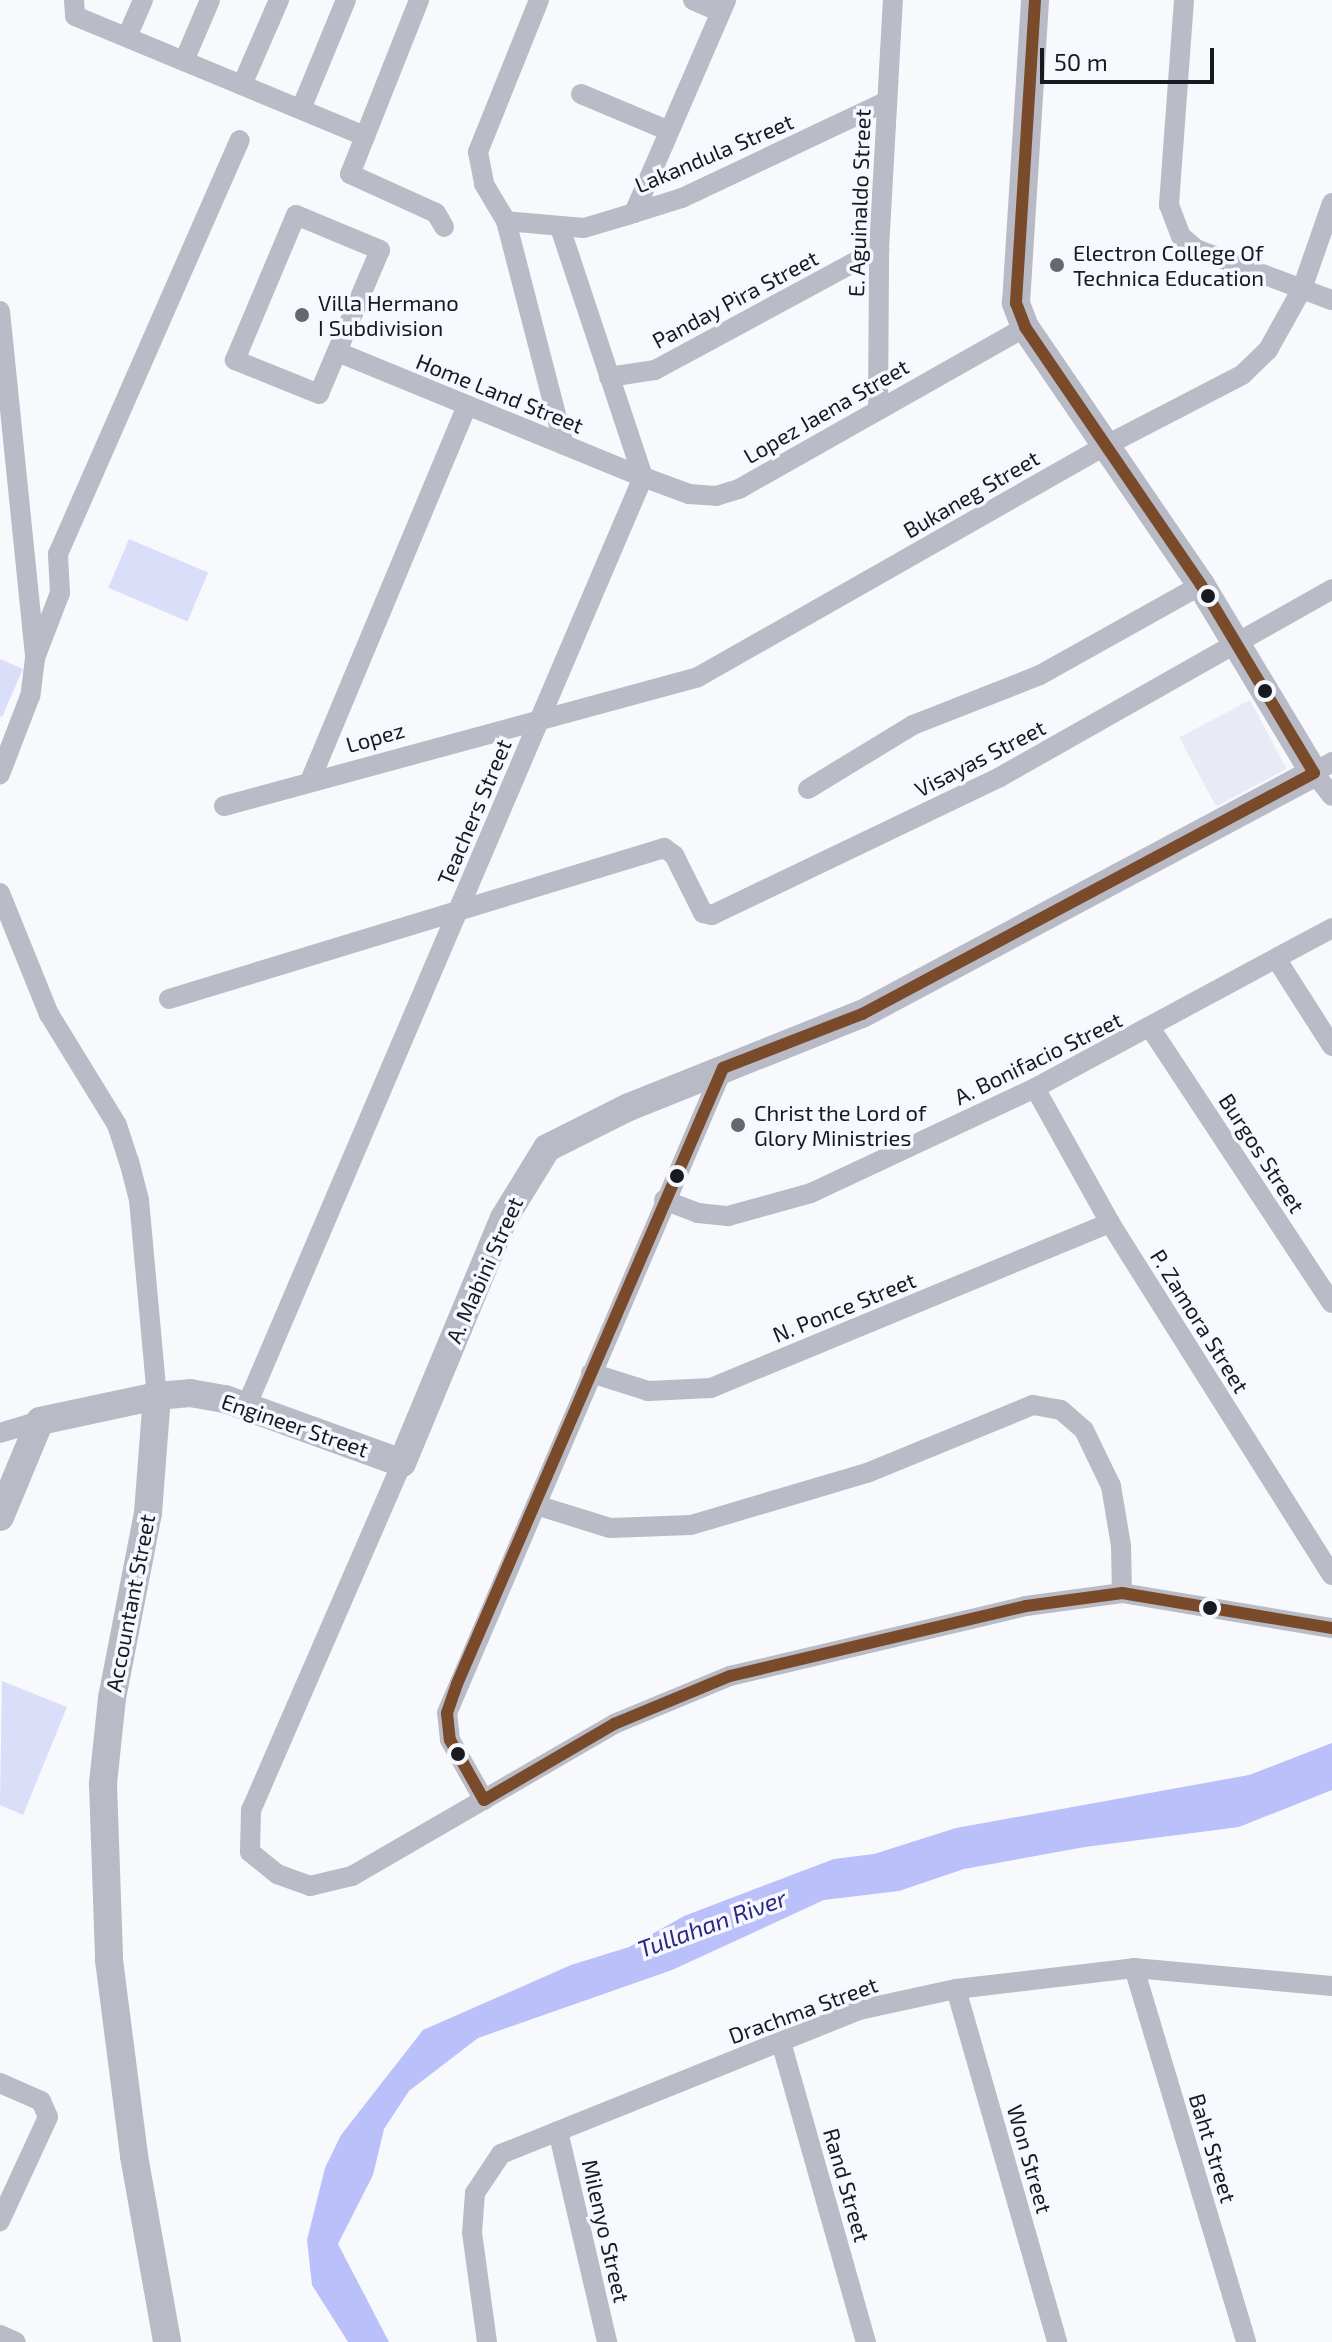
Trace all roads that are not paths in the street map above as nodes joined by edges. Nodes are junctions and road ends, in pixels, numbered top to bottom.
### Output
1 (74, 0) edge
2 (143, 0) edge
3 (210, 0) edge
4 (279, 0) edge
5 (346, 0) edge
6 (419, 0) edge
7 (539, 0) edge
8 (693, 0) edge
9 (893, 0) edge
10 (1035, 0) edge
11 (1184, 0) edge
12 (723, 6) edge
13 (127, 37) junction
14 (184, 61) junction
15 (242, 85) junction
16 (581, 94) dead end
17 (887, 101) junction
18 (301, 109) junction
19 (669, 131) junction
20 (365, 136) junction
21 (240, 140) dead end
22 (1332, 203) edge
23 (634, 213) junction
24 (506, 221) junction
25 (444, 227) dead end
26 (560, 228) junction
27 (879, 249) junction
28 (1302, 289) junction
29 (1332, 300) edge
30 (0, 311) edge
31 (1025, 327) junction
32 (340, 353) junction
33 (609, 377) junction
34 (6, 396) edge
35 (467, 405) junction
36 (878, 408) junction
37 (564, 445) junction
38 (1103, 447) junction
39 (643, 477) junction
40 (1201, 585) junction
41 (1332, 589) edge
42 (1236, 644) junction
43 (35, 658) junction
44 (540, 718) junction
45 (1323, 767) edge
46 (0, 774) edge
47 (310, 781) junction
48 (808, 789) dead end
49 (1332, 796) edge
50 (224, 806) dead end
51 (0, 893) edge
52 (459, 912) junction
53 (1332, 928) edge
54 (1277, 960) junction
55 (169, 999) dead end
56 (1151, 1029) junction
57 (1332, 1046) edge
58 (723, 1068) junction
59 (1035, 1088) junction
60 (664, 1200) junction
61 (1110, 1223) junction
62 (1332, 1303) edge
63 (591, 1373) junction
64 (157, 1396) junction
65 (246, 1407) junction
66 (40, 1421) junction
67 (0, 1433) edge
68 (402, 1463) junction
69 (536, 1505) junction
70 (0, 1517) edge
71 (1332, 1575) edge
72 (1122, 1593) junction
73 (1332, 1628) edge
74 (484, 1800) junction
75 (1134, 1968) junction
76 (956, 1989) junction
77 (1331, 1989) edge
78 (781, 2042) junction
79 (0, 2083) edge
80 (558, 2131) junction
81 (0, 2221) edge
82 (0, 2335) edge
83 (16, 2342) edge
84 (167, 2342) edge
85 (487, 2342) edge
86 (607, 2342) edge
87 (866, 2342) edge
88 (1057, 2342) edge
89 (1246, 2342) edge

1 - 13 street
2 - 13 street
3 - 14 street
4 - 15 street
5 - 18 street
6 - 20 street
7 - 24 street
8 - 12 street
9 - 17 street, E. Aguinaldo Street
10 - 31 street
11 - 28 street
12 - 19 street
13 - 14 street
14 - 15 street
15 - 18 street
16 - 19 street
17 - 23 street, Lakandula Street
17 - 27 street, E. Aguinaldo Street
18 - 20 street
19 - 23 street
20 - 25 street
21 - 43 street
22 - 28 street, Bukaneg Street
23 - 26 street, Lakandula Street
24 - 26 street, Lakandula Street
24 - 37 street
26 - 33 street
27 - 33 street, Panday Pira Street
27 - 36 street, E. Aguinaldo Street
28 - 29 street
28 - 38 street, Bukaneg Street
30 - 34 street
31 - 36 street, Lopez Jaena Street
31 - 38 street
32 - 32 street
32 - 35 street, Home Land Street
33 - 39 street
34 - 43 street
35 - 37 street, Home Land Street
35 - 47 street
36 - 39 street, Lopez Jaena Street
37 - 39 street, Home Land Street
38 - 40 street
38 - 44 street, Bukaneg Street
39 - 44 street, Teachers Street
40 - 42 street
40 - 48 street
41 - 42 street, Visayas Street
42 - 45 street
42 - 52 street, Visayas Street
43 - 46 street
44 - 47 street, Lopez
44 - 52 street, Teachers Street
45 - 49 street
45 - 58 street, A. Mabini Street
47 - 50 street, Lopez
51 - 64 street, Accountant Street
52 - 55 street
52 - 65 street, Teachers Street
53 - 54 street, A. Bonifacio Street
54 - 56 street, A. Bonifacio Street
54 - 57 street
56 - 59 street, A. Bonifacio Street
56 - 62 street, Burgos Street
58 - 60 street
58 - 68 street, A. Mabini Street
59 - 60 street, A. Bonifacio Street
59 - 61 street, P. Zamora Street
60 - 63 street
61 - 63 street, N. Ponce Street
61 - 71 street, P. Zamora Street
63 - 69 street
64 - 65 street, Engineer Street
64 - 66 street, Engineer Street
64 - 84 street, Accountant Street
65 - 68 street, Engineer Street
66 - 67 street, Engineer Street
66 - 70 street
68 - 74 street, A. Mabini Street
69 - 72 street
69 - 74 street
72 - 73 street
72 - 74 street
75 - 76 street, Drachma Street
75 - 77 street, Drachma Street
75 - 89 street, Baht Street
76 - 78 street, Drachma Street
76 - 88 street, Won Street
78 - 80 street, Drachma Street
78 - 87 street, Rand Street
79 - 81 street
80 - 85 street, Drachma Street
80 - 86 street, Milenyo Street
82 - 83 street

